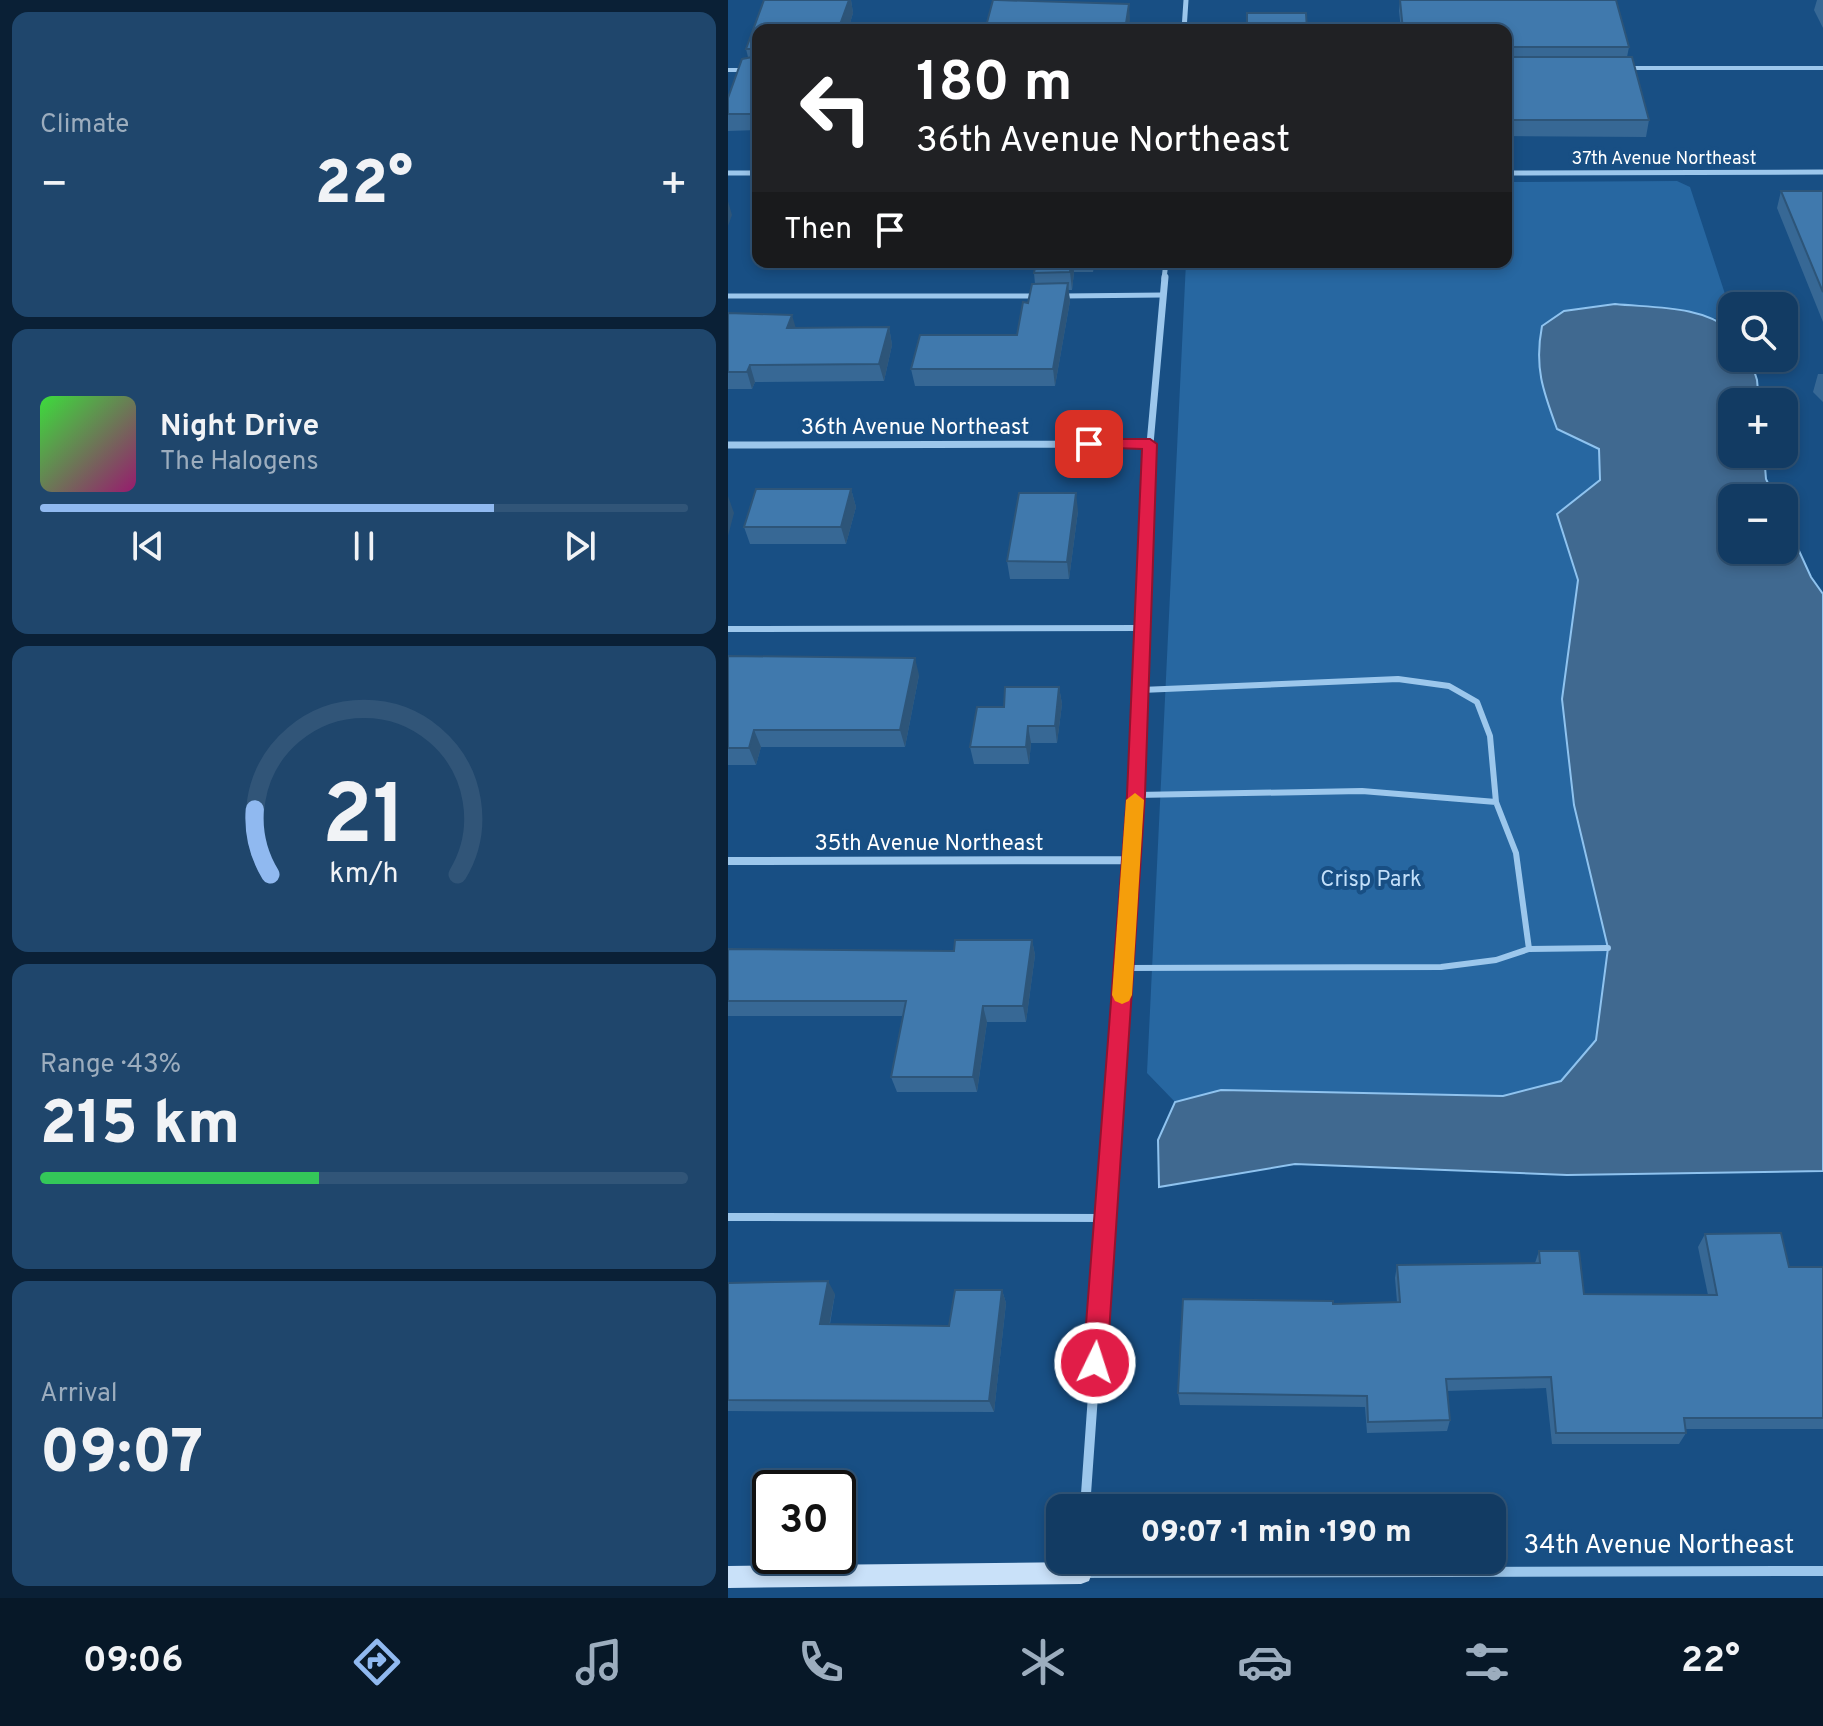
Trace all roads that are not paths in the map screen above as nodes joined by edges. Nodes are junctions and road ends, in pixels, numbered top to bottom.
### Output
1 (1186, 0) edge
2 (1184, 24) edge
3 (1624, 68) edge
4 (1823, 68) edge
5 (728, 70) edge
6 (752, 70) edge
7 (1823, 172) edge
8 (728, 173) edge
9 (752, 173) edge
10 (1512, 173) edge
11 (1165, 268) edge
12 (1163, 295) junction
13 (728, 296) edge
14 (1039, 296) edge
15 (1055, 296) edge
16 (1150, 444) junction
17 (728, 445) edge
18 (1142, 628) junction
19 (728, 629) edge
20 (1141, 690) junction
21 (1136, 795) junction
22 (1496, 802) junction
23 (1130, 860) junction
24 (728, 861) edge
25 (1608, 948) dead end
26 (1529, 949) junction
27 (1125, 968) junction
28 (728, 1217) edge
29 (1105, 1218) junction
30 (1086, 1494) edge
31 (1046, 1568) edge
32 (1506, 1569) edge
33 (1823, 1571) edge
34 (728, 1577) edge

1 - 2 street
3 - 4 lane
5 - 6 lane
7 - 10 street, 37th Avenue Northeast
8 - 9 street
11 - 12 street
12 - 15 lane
12 - 16 street
13 - 14 lane
16 - 17 street, 36th Avenue Northeast
16 - 18 street
18 - 19 lane
18 - 20 street
20 - 21 street
20 - 22 lane
21 - 22 lane
21 - 23 street
22 - 26 lane
23 - 24 street, 35th Avenue Northeast
23 - 27 street
25 - 26 lane
26 - 27 lane
27 - 29 street
28 - 29 lane
29 - 30 street
31 - 34 street, 34th Avenue Northeast
32 - 33 street, 34th Avenue Northeast

